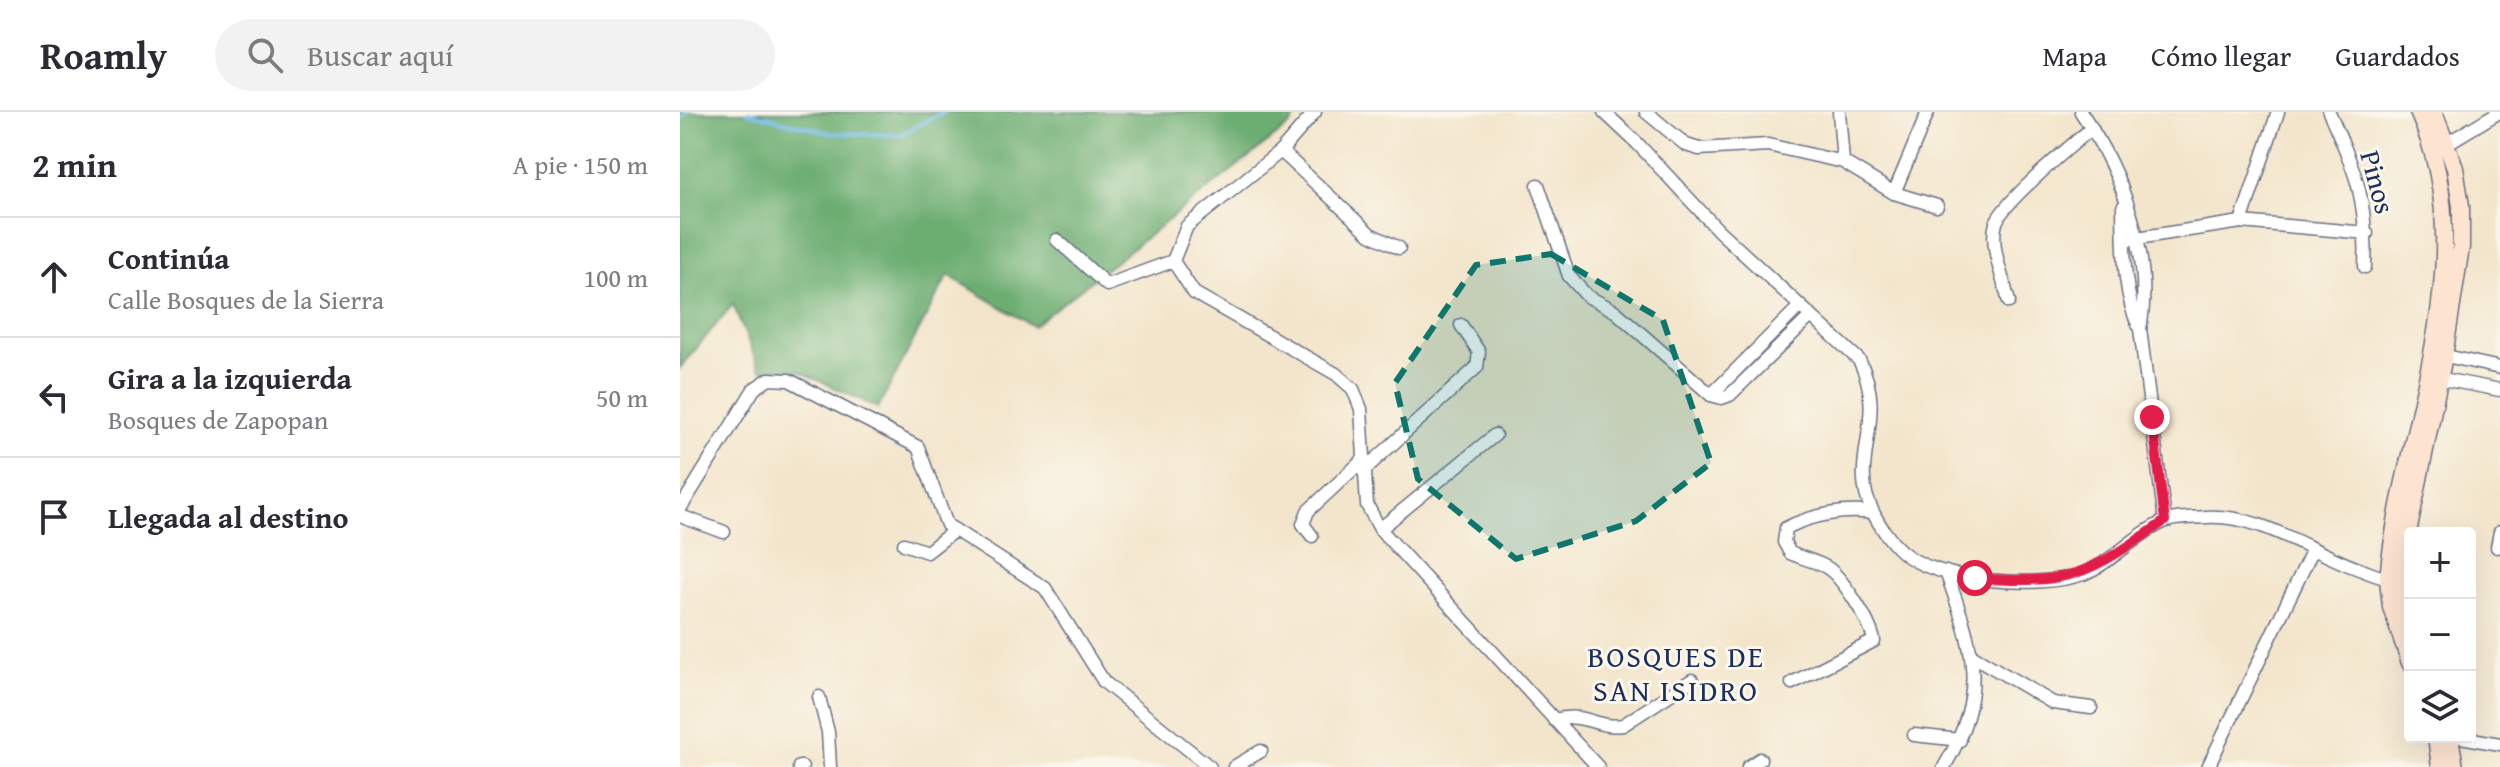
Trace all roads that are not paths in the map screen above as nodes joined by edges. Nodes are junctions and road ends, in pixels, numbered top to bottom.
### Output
1 (1315, 112) edge
2 (1604, 112) edge
3 (1646, 112) edge
4 (1839, 112) edge
5 (1928, 112) edge
6 (2081, 112) edge
7 (2278, 112) edge
8 (2329, 112) edge
9 (2418, 112) edge
10 (2434, 112) edge
11 (2499, 112) edge
12 (2092, 128) junction
13 (2441, 147) junction
14 (1281, 151) junction
15 (1843, 162) junction
16 (1538, 185) dead end
17 (1894, 193) junction
18 (2122, 194) junction
19 (1937, 206) dead end
20 (2241, 222) junction
21 (2367, 233) junction
22 (2138, 238) junction
23 (1057, 240) dead end
24 (2124, 240) junction
25 (1399, 248) dead end
26 (1173, 261) junction
27 (2365, 267) dead end
28 (2009, 302) dead end
29 (1800, 306) junction
30 (1811, 316) junction
31 (1461, 325) dead end
32 (2140, 329) junction
33 (2437, 354) junction
34 (2500, 368) edge
35 (2432, 377) junction
36 (2500, 390) edge
37 (1711, 395) junction
38 (1495, 435) dead end
39 (1362, 466) junction
40 (680, 509) edge
41 (1873, 513) junction
42 (680, 516) edge
43 (2165, 521) junction
44 (1380, 529) junction
45 (955, 530) junction
46 (724, 532) dead end
47 (2500, 532) edge
48 (1312, 536) dead end
49 (904, 544) dead end
50 (2497, 547) dead end
51 (2312, 551) junction
52 (1946, 572) junction
53 (2394, 579) junction
54 (2404, 602) edge
55 (2404, 645) edge
56 (1973, 656) junction
57 (1692, 680) dead end
58 (1792, 683) dead end
59 (819, 697) dead end
60 (2091, 708) dead end
61 (1554, 720) junction
62 (1914, 735) dead end
63 (1960, 740) junction
64 (2476, 740) edge
65 (2437, 743) edge
66 (2451, 743) edge
67 (2500, 744) edge
68 (1261, 751) dead end
69 (830, 767) edge
70 (1210, 767) edge
71 (1234, 767) edge
72 (1598, 767) edge
73 (1944, 767) edge
74 (2208, 767) edge
75 (2440, 767) edge
76 (2455, 767) edge

1 - 14 street
2 - 29 street
3 - 15 street
4 - 15 street
5 - 17 street
6 - 12 street
7 - 20 street
8 - 21 street, Pinos
9 - 13 main road
10 - 13 main road
11 - 13 street
12 - 18 street
12 - 28 street
13 - 33 main road
14 - 25 street
14 - 26 street
15 - 17 street
16 - 37 street
17 - 19 street
18 - 22 street
18 - 24 street
20 - 21 street
20 - 22 street
21 - 27 street, Pinos
22 - 24 street
22 - 32 street
23 - 26 street
24 - 32 street
26 - 39 street
29 - 30 street
29 - 37 street
30 - 37 street
30 - 41 street
31 - 39 street
32 - 43 street
33 - 34 street
33 - 35 main road
35 - 36 street
35 - 53 main road
38 - 44 street
39 - 44 street
39 - 48 street
40 - 45 street
41 - 52 street
41 - 58 street
42 - 46 street
43 - 51 street
43 - 52 street
44 - 61 street
45 - 49 street
45 - 70 street
47 - 50 street
51 - 53 street
51 - 74 street
52 - 56 street
53 - 54 main road
53 - 55 main road
56 - 60 street
56 - 63 street
57 - 61 street
59 - 69 street
61 - 72 street
62 - 63 street
63 - 73 street
64 - 67 street
65 - 75 main road
66 - 76 main road
68 - 71 street

